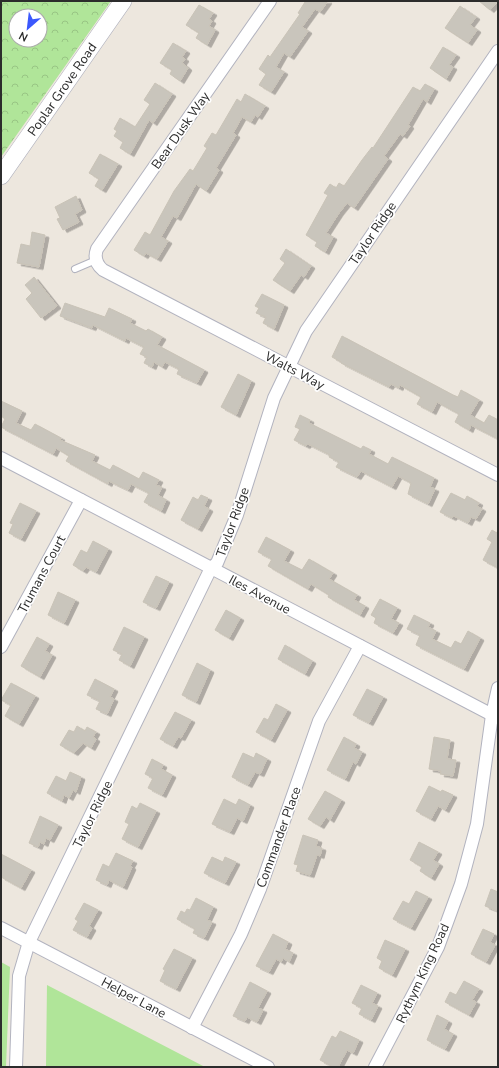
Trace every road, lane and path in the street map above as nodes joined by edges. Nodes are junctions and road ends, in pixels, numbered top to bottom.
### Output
1 (123, 1) edge
2 (270, 1) edge
3 (498, 51) edge
4 (1, 176) edge
5 (96, 260) junction
6 (75, 269) dead end
7 (289, 366) junction
8 (1, 458) edge
9 (498, 475) edge
10 (81, 500) junction
11 (211, 568) junction
12 (1, 646) edge
13 (360, 646) junction
14 (498, 688) edge
15 (495, 717) edge
16 (1, 928) edge
17 (29, 942) junction
18 (192, 1028) junction
19 (16, 1067) edge
20 (268, 1067) edge
21 (375, 1067) edge

1 - 4 main road, Poplar Grove Road
2 - 5 street, Bear Dusk Way
3 - 7 street, Taylor Ridge
5 - 6 lane
5 - 7 street, Walts Way
7 - 9 street, Walts Way
7 - 11 street, Taylor Ridge
8 - 10 street, Iles Avenue
10 - 11 street, Iles Avenue
10 - 12 street, Trumans Court
11 - 13 street, Iles Avenue
11 - 17 street, Taylor Ridge
13 - 15 street, Iles Avenue
13 - 18 street, Commander Place
14 - 15 street, Rythym King Road
15 - 21 street, Rythym King Road
16 - 17 street, Helper Lane
17 - 18 street, Helper Lane
17 - 19 street, Taylor Ridge
18 - 20 street, Helper Lane

